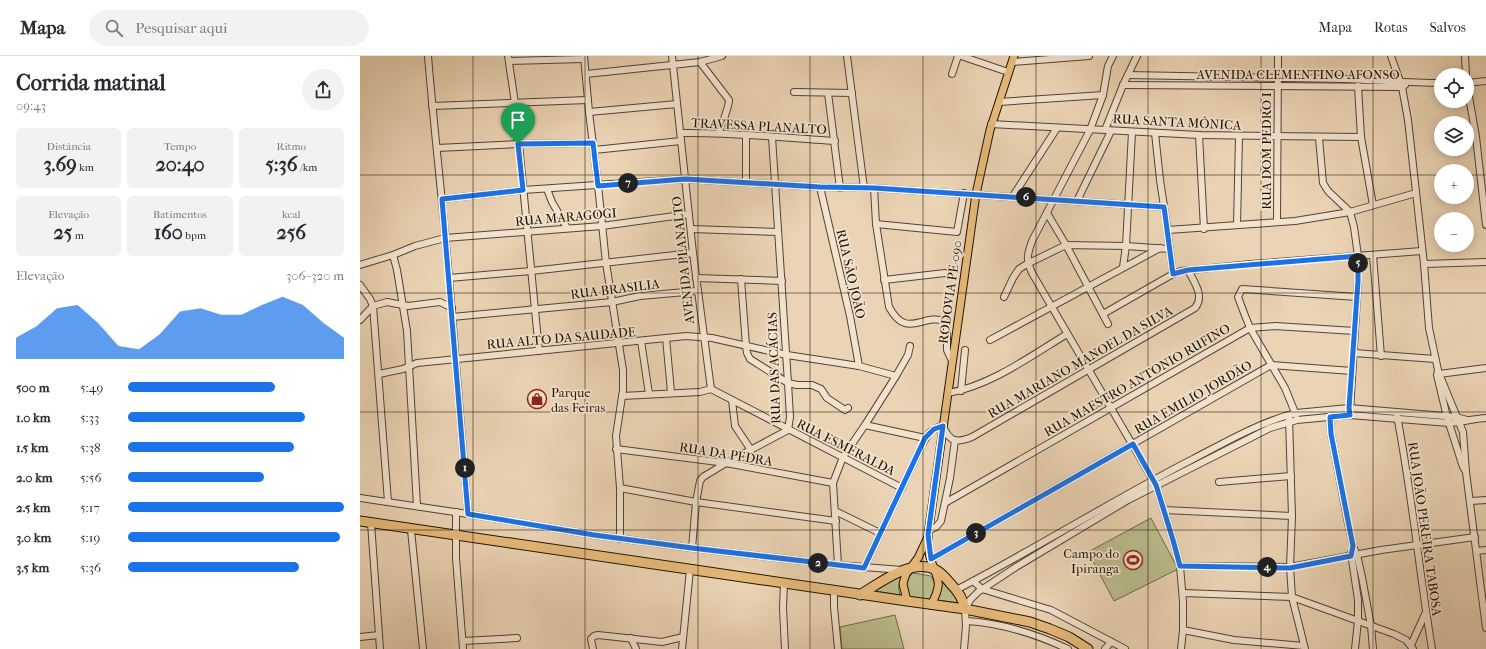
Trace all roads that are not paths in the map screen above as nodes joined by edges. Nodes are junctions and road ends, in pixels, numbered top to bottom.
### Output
1 (428, 56) edge
2 (672, 56) edge
3 (722, 56) edge
4 (847, 56) edge
5 (958, 56) edge
6 (961, 56) edge
7 (1089, 56) edge
8 (1113, 56) edge
9 (1137, 56) edge
10 (1278, 56) edge
11 (1391, 56) edge
12 (1465, 56) edge
13 (584, 57) edge
14 (509, 58) edge
15 (1013, 59) edge
16 (700, 62) junction
17 (673, 65) junction
18 (1466, 68) edge
19 (1008, 72) junction
20 (586, 74) junction
21 (952, 74) dead end
22 (1128, 75) junction
23 (1223, 77) junction
24 (1278, 77) junction
25 (1486, 81) edge
26 (1434, 83) edge
27 (1474, 83) edge
28 (1401, 84) junction
29 (1123, 85) junction
30 (1224, 85) junction
31 (1278, 85) junction
32 (1358, 86) junction
33 (794, 92) dead end
34 (828, 92) junction
35 (852, 93) junction
36 (1103, 95) junction
37 (588, 100) junction
38 (999, 102) junction
39 (515, 103) junction
40 (677, 104) junction
41 (432, 106) junction
42 (1471, 108) edge
43 (589, 112) junction
44 (991, 124) junction
45 (1057, 128) junction
46 (1090, 130) junction
47 (1108, 130) junction
48 (720, 132) junction
49 (1132, 132) junction
50 (681, 133) junction
51 (1155, 133) junction
52 (746, 134) junction
53 (1199, 135) junction
54 (772, 137) junction
55 (1239, 137) junction
56 (1278, 137) junction
57 (1362, 137) junction
58 (1319, 138) junction
59 (835, 140) junction
60 (681, 141) junction
61 (593, 143) junction
62 (518, 144) junction
63 (437, 148) junction
64 (594, 150) junction
65 (1486, 158) edge
66 (1479, 160) junction
67 (685, 179) junction
68 (746, 182) junction
69 (775, 185) junction
70 (598, 186) junction
71 (820, 187) junction
72 (840, 188) junction
73 (864, 188) junction
74 (874, 188) junction
75 (547, 189) junction
76 (523, 190) junction
77 (964, 193) junction
78 (1416, 193) junction
79 (976, 194) junction
80 (1013, 196) junction
81 (442, 199) junction
82 (1053, 199) junction
83 (1077, 201) junction
84 (1128, 204) junction
85 (1373, 205) junction
86 (1164, 207) junction
87 (1350, 212) junction
88 (1485, 212) edge
89 (1047, 213) junction
90 (689, 214) junction
91 (1277, 222) junction
92 (876, 224) junction
93 (1237, 225) junction
94 (1486, 225) edge
95 (602, 226) junction
96 (567, 228) junction
97 (1204, 228) junction
98 (691, 229) junction
99 (1168, 230) junction
100 (527, 231) junction
101 (778, 232) junction
102 (445, 238) junction
103 (1066, 245) junction
104 (1126, 246) junction
105 (1160, 248) junction
106 (1169, 249) junction
107 (1422, 251) junction
108 (693, 253) junction
109 (1373, 255) junction
110 (393, 256) junction
111 (1358, 256) junction
112 (1486, 262) edge
113 (606, 263) junction
114 (1028, 264) junction
115 (1424, 264) junction
116 (360, 265) edge
117 (1123, 267) junction
118 (1188, 270) junction
119 (531, 271) junction
120 (945, 273) dead end
121 (1173, 274) junction
122 (449, 278) junction
123 (696, 278) junction
124 (741, 279) junction
125 (884, 280) junction
126 (782, 281) junction
127 (360, 285) edge
128 (1088, 287) junction
129 (697, 291) junction
130 (1004, 297) dead end
131 (1357, 297) junction
132 (612, 302) junction
133 (403, 304) junction
134 (373, 306) junction
135 (452, 308) junction
136 (1052, 308) junction
137 (535, 310) junction
138 (1103, 314) junction
139 (452, 318) junction
140 (360, 320) edge
141 (1108, 324) dead end
142 (1250, 328) junction
143 (1355, 331) junction
144 (1067, 334) junction
145 (703, 337) junction
146 (666, 338) junction
147 (990, 340) dead end
148 (641, 341) junction
149 (619, 342) junction
150 (746, 346) junction
151 (910, 346) dead end
152 (965, 350) dead end
153 (539, 351) junction
154 (1354, 353) junction
155 (787, 355) junction
156 (1381, 356) junction
157 (456, 359) junction
158 (1436, 359) junction
159 (952, 361) junction
160 (1271, 365) junction
161 (409, 366) junction
162 (859, 366) junction
163 (1486, 368) edge
164 (1088, 370) junction
165 (1352, 371) junction
166 (1439, 373) junction
167 (379, 374) junction
168 (896, 376) junction
169 (788, 383) junction
170 (712, 389) junction
171 (961, 391) junction
172 (671, 392) junction
173 (948, 393) junction
174 (649, 394) junction
175 (622, 396) junction
176 (732, 400) junction
177 (848, 408) dead end
178 (1111, 408) junction
179 (1349, 408) junction
180 (1296, 412) junction
181 (1289, 414) junction
182 (1350, 415) junction
183 (1397, 415) junction
184 (1330, 417) junction
185 (1486, 418) edge
186 (1297, 420) junction
187 (1448, 420) junction
188 (1457, 420) junction
189 (1289, 421) junction
190 (865, 425) junction
191 (943, 426) junction
192 (788, 430) junction
193 (925, 438) junction
194 (955, 440) junction
195 (1133, 444) junction
196 (616, 449) junction
197 (751, 450) junction
198 (843, 457) junction
199 (726, 463) junction
200 (1466, 472) junction
201 (1291, 476) junction
202 (1154, 482) junction
203 (1219, 482) dead end
204 (832, 483) junction
205 (620, 488) junction
206 (902, 488) junction
207 (360, 498) edge
208 (1127, 498) junction
209 (1486, 500) edge
210 (1471, 501) junction
211 (388, 502) junction
212 (696, 502) junction
213 (945, 503) junction
214 (417, 506) junction
215 (1164, 510) junction
216 (835, 511) junction
217 (456, 512) junction
218 (468, 514) junction
219 (1292, 516) junction
220 (360, 521) edge
221 (836, 521) junction
222 (370, 523) junction
223 (411, 530) junction
224 (929, 532) junction
225 (880, 533) junction
226 (455, 536) junction
227 (1475, 537) junction
228 (620, 539) junction
229 (1417, 544) junction
230 (692, 548) junction
231 (1477, 550) junction
232 (1486, 550) edge
233 (1354, 555) junction
234 (931, 559) junction
235 (838, 565) junction
236 (1180, 566) junction
237 (864, 568) junction
238 (1290, 568) junction
239 (908, 569) junction
240 (690, 570) junction
241 (936, 570) junction
242 (973, 581) junction
243 (784, 583) junction
244 (982, 589) junction
245 (956, 590) junction
246 (834, 591) junction
247 (1183, 592) junction
248 (860, 594) junction
249 (1292, 598) junction
250 (907, 601) junction
251 (931, 605) junction
252 (965, 609) junction
253 (1426, 612) junction
254 (966, 621) junction
255 (1358, 621) junction
256 (1371, 626) junction
257 (1486, 628) edge
258 (1184, 630) junction
259 (379, 635) junction
260 (360, 637) edge
261 (683, 637) junction
262 (517, 638) dead end
263 (631, 638) junction
264 (462, 641) junction
265 (1111, 642) junction
266 (1057, 646) edge
267 (1305, 647) edge
268 (1412, 647) edge
269 (380, 649) edge
270 (423, 649) edge
271 (463, 649) edge
272 (593, 649) edge
273 (636, 649) edge
274 (682, 649) edge
275 (785, 649) edge
276 (838, 649) edge
277 (964, 649) edge
278 (1068, 649) edge
279 (1088, 649) edge
280 (1105, 649) edge
281 (1125, 649) edge
282 (1182, 649) edge
283 (1354, 649) edge
284 (1373, 649) edge
285 (1432, 649) edge

1 - 41 street
2 - 17 street, AVENIDA PLANALTO
3 - 16 street
4 - 35 street
5 - 21 street
6 - 19 street
7 - 15 street
8 - 36 street
9 - 22 street
10 - 24 street, RUA DOM PEDRO I
11 - 28 street
12 - 18 street
13 - 14 street
13 - 20 street
14 - 39 street
15 - 19 main road, RODOVIA PE-090
16 - 17 street
16 - 48 street
17 - 20 street
17 - 40 street, AVENIDA PLANALTO
19 - 38 main road, RODOVIA PE-090
20 - 37 street
22 - 23 street, AVENIDA CLEMENTINO AFONSO
22 - 29 street
23 - 24 street, AVENIDA CLEMENTINO AFONSO
23 - 30 street
24 - 28 street, AVENIDA CLEMENTINO AFONSO
24 - 31 street, RUA DOM PEDRO I
25 - 27 street
26 - 28 street, AVENIDA CLEMENTINO AFONSO
28 - 32 street, AVENIDA CLEMENTINO AFONSO
28 - 78 street
29 - 30 street, AVENIDA CLEMENTINO AFONSO
29 - 47 street
30 - 31 street, AVENIDA CLEMENTINO AFONSO
31 - 32 street, AVENIDA CLEMENTINO AFONSO
31 - 56 street, RUA DOM PEDRO I
32 - 57 street
33 - 34 street
34 - 35 street
34 - 59 street
35 - 73 street
36 - 38 street
36 - 46 street
37 - 39 street
37 - 43 street
38 - 44 main road, RODOVIA PE-090
39 - 41 street
39 - 62 street
40 - 43 street
40 - 50 street, AVENIDA PLANALTO
41 - 63 street
42 - 66 street
43 - 61 street
44 - 45 street, RUA SANTA MÔNICA
44 - 79 main road, RODOVIA PE-090
45 - 46 street, RUA SANTA MÔNICA
45 - 80 street
46 - 47 street, RUA SANTA MÔNICA
46 - 82 street
47 - 49 street, RUA SANTA MÔNICA
47 - 83 street
48 - 50 street, TRAVESSA PLANALTO
48 - 52 street, TRAVESSA PLANALTO
49 - 51 street, RUA SANTA MÔNICA
49 - 84 street
50 - 60 street, AVENIDA PLANALTO
51 - 53 street, RUA SANTA MÔNICA
51 - 86 street
52 - 54 street, TRAVESSA PLANALTO
52 - 68 street
53 - 55 street, RUA SANTA MÔNICA
53 - 97 street
54 - 59 street, TRAVESSA PLANALTO
54 - 69 street, RUA DAS ACÁCIAS
55 - 56 street, RUA SANTA MÔNICA
55 - 93 street
56 - 58 street, RUA SANTA MÔNICA
56 - 91 street, RUA DOM PEDRO I
57 - 58 street, RUA SANTA MÔNICA
57 - 85 street
58 - 87 street
59 - 72 street
60 - 64 street
60 - 67 street, AVENIDA PLANALTO
61 - 62 street
61 - 64 street
62 - 63 street
62 - 76 street
63 - 81 street
64 - 70 street
65 - 66 street
66 - 88 street
67 - 68 street
67 - 70 street
67 - 90 street, AVENIDA PLANALTO
68 - 69 street
69 - 71 street
69 - 101 street, RUA DAS ACÁCIAS
70 - 75 street
70 - 95 street
71 - 72 street
71 - 162 street, RUA SÃO JOÃO
72 - 73 street
73 - 74 street
74 - 77 street
74 - 92 street
75 - 76 street
75 - 96 street
76 - 81 street
76 - 100 street
77 - 79 street
77 - 92 street
78 - 85 street
78 - 107 street
79 - 80 street
79 - 159 main road, RODOVIA PE-090
80 - 82 street
81 - 102 street
82 - 83 street
82 - 89 street
83 - 84 street
84 - 86 street
84 - 104 street
85 - 87 street
86 - 99 street
87 - 91 street
87 - 111 street
88 - 94 street
89 - 103 street
89 - 114 street
90 - 95 street, RUA MARAGOGI
90 - 98 street, AVENIDA PLANALTO
91 - 93 street
92 - 125 street
93 - 97 street
95 - 96 street, RUA MARAGOGI
95 - 113 street
96 - 100 street, RUA MARAGOGI
97 - 99 street
98 - 101 street
98 - 108 street, AVENIDA PLANALTO
99 - 106 street
100 - 102 street, RUA MARAGOGI
100 - 119 street
101 - 126 street, RUA DAS ACÁCIAS
102 - 110 street, RUA MARAGOGI
102 - 122 street
103 - 104 street
103 - 114 street
103 - 128 street
104 - 105 street
104 - 117 street
105 - 106 street
105 - 117 street
106 - 121 street
107 - 109 street
107 - 115 street
108 - 113 street
108 - 123 street, AVENIDA PLANALTO
109 - 111 street
109 - 156 street
110 - 116 street, RUA MARAGOGI
110 - 133 street
111 - 118 street
111 - 131 street
112 - 115 street
113 - 119 street
113 - 132 street
114 - 130 street
114 - 136 street
115 - 158 street
117 - 128 street
118 - 121 street
118 - 164 street, RUA MARIANO MANOEL DA SILVA
119 - 122 street
119 - 137 street
120 - 125 street
121 - 138 street
122 - 135 street
123 - 124 street
123 - 129 street, AVENIDA PLANALTO
124 - 126 street
124 - 150 street
125 - 159 street
126 - 155 street, RUA DAS ACÁCIAS
127 - 134 street
128 - 136 street
128 - 138 street
129 - 132 street, RUA BRASILIA
129 - 145 street, AVENIDA PLANALTO
131 - 142 street
131 - 143 street
132 - 137 street, RUA BRASILIA
132 - 149 street
133 - 134 street
133 - 135 street
133 - 161 street
134 - 140 street
134 - 167 street
135 - 139 street
136 - 144 street
136 - 147 street
137 - 139 street, RUA BRASILIA
137 - 153 street
138 - 141 street
139 - 157 street
142 - 143 street, RUA MAESTRO ANTONIO RUFINO
142 - 160 street
142 - 178 street, RUA MAESTRO ANTONIO RUFINO
143 - 154 street
144 - 164 street
144 - 171 street
145 - 146 street, RUA ALTO DA SAUDADE
145 - 150 street, RUA ALTO DA SAUDADE
145 - 170 street, AVENIDA PLANALTO
146 - 148 street, RUA ALTO DA SAUDADE
146 - 172 street
148 - 149 street, RUA ALTO DA SAUDADE
148 - 174 street
149 - 153 street, RUA ALTO DA SAUDADE
149 - 175 street
150 - 155 street, RUA ALTO DA SAUDADE
150 - 169 street
151 - 168 street
152 - 171 street
153 - 157 street, RUA ALTO DA SAUDADE
154 - 156 street
154 - 165 street
155 - 162 street, RUA ALTO DA SAUDADE
155 - 169 street, RUA DAS ACÁCIAS
156 - 158 street
157 - 161 street, RUA ALTO DA SAUDADE
157 - 218 street
158 - 166 street
159 - 173 main road, RODOVIA PE-090
160 - 165 street, RUA EMILIO JORDÃO
160 - 180 street
160 - 195 street, RUA EMILIO JORDÃO
161 - 167 street, RUA ALTO DA SAUDADE
161 - 214 street
162 - 168 street, RUA ALTO DA SAUDADE
163 - 166 street
164 - 178 street
164 - 194 street, RUA MARIANO MANOEL DA SILVA
165 - 179 street
166 - 187 street
166 - 188 street
167 - 211 street
168 - 190 street
169 - 177 street
169 - 192 street, RUA DAS ACÁCIAS
170 - 172 street
170 - 176 street, RUA ESMERALDA
171 - 173 street
172 - 174 street
173 - 191 main road, RODOVIA PE-090
174 - 175 street
175 - 196 street
176 - 192 street, RUA ESMERALDA
176 - 197 street
178 - 195 street
178 - 213 street, RUA MAESTRO ANTONIO RUFINO
179 - 180 street
179 - 182 street
179 - 183 street
180 - 181 street
180 - 186 street
181 - 189 street
181 - 202 street
182 - 183 street
182 - 184 street
183 - 187 street
183 - 229 street, RUA JOÃO PEREIRA TABOSA
184 - 186 street
184 - 233 street
185 - 188 street
186 - 189 street
187 - 188 street
187 - 200 street
188 - 200 street
189 - 201 street
189 - 202 street
190 - 193 street
190 - 198 street
191 - 193 street
191 - 194 street
191 - 224 main road, RODOVIA PE-090
192 - 197 street, RUA DAS ACÁCIAS
192 - 198 street, RUA ESMERALDA
193 - 206 street
194 - 213 street
195 - 202 street
195 - 234 street, RUA EMILIO JORDÃO
196 - 199 street, RUA DA PEDRA
196 - 205 street
197 - 199 street, RUA DAS ACÁCIAS
198 - 204 street
198 - 206 street, RUA ESMERALDA
199 - 204 street, RUA DA PEDRA
199 - 212 street, RUA DAS ACÁCIAS
200 - 210 street
201 - 203 street
201 - 219 street
202 - 208 street
202 - 215 street
204 - 216 street
205 - 212 street
205 - 228 street
206 - 225 street
207 - 211 street
208 - 242 street
208 - 244 street
209 - 210 street
210 - 227 street
211 - 214 street
212 - 221 street
212 - 230 street, RUA DAS ACÁCIAS
213 - 224 street
214 - 217 street
215 - 219 street
215 - 236 street
216 - 221 street
216 - 225 street
217 - 218 street
217 - 226 street
218 - 228 street
219 - 238 street
220 - 222 highway
221 - 235 street
222 - 223 highway
222 - 259 street
223 - 226 highway
223 - 270 street
224 - 234 main road, RODOVIA PE-090
224 - 239 main road, RODOVIA PE-090
225 - 237 street
226 - 240 highway
226 - 264 street
227 - 229 street
227 - 231 street
228 - 230 street
229 - 233 street
229 - 253 street, RUA JOÃO PEREIRA TABOSA
230 - 235 street
231 - 232 street
231 - 257 street
233 - 238 street
233 - 255 street
233 - 256 street
234 - 241 main road, RODOVIA PE-090
235 - 237 street
236 - 238 street
236 - 247 street
237 - 239 street
238 - 249 street
239 - 241 highway
239 - 248 highway
239 - 250 main road, RODOVIA PE-090
240 - 243 highway
240 - 261 street
241 - 245 highway
241 - 251 main road, RODOVIA PE-090
242 - 244 street
242 - 245 street
243 - 246 highway
243 - 275 street
244 - 252 street
244 - 265 street
245 - 252 highway
246 - 248 highway
246 - 276 street
247 - 249 street
247 - 258 street
248 - 250 highway
249 - 255 street
249 - 267 street
250 - 251 highway
251 - 252 highway
252 - 254 street
252 - 279 highway
253 - 268 street
253 - 285 street, RUA JOÃO PEREIRA TABOSA
254 - 266 street
254 - 277 street
255 - 256 street
255 - 283 street
256 - 268 street
256 - 284 street
258 - 267 street
258 - 282 street
259 - 260 street
259 - 269 street
261 - 263 street
261 - 274 street
262 - 264 street
263 - 272 street
263 - 273 street
264 - 271 street
265 - 280 street
265 - 281 street
266 - 278 street

